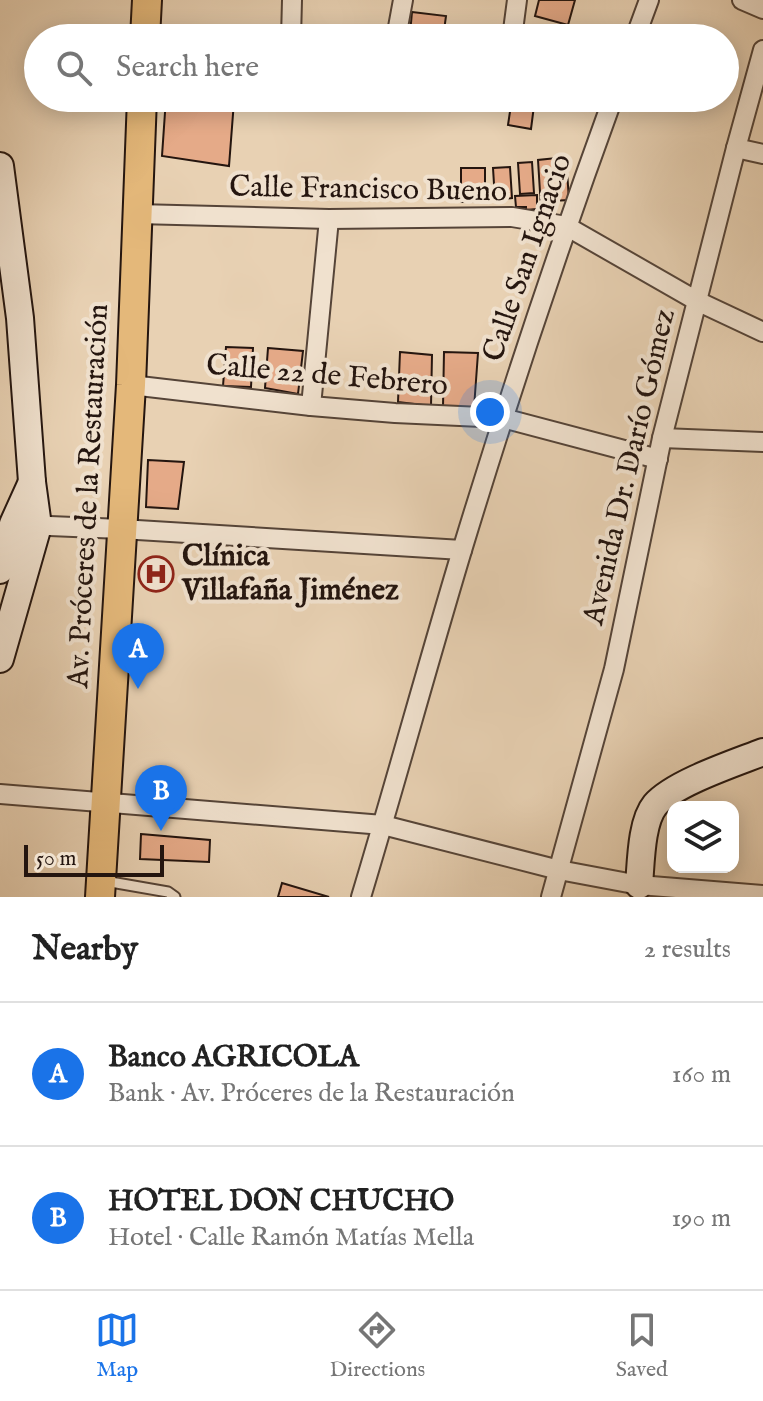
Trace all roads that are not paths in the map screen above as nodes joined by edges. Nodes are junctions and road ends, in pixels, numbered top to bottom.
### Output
1 (147, 0) edge
2 (292, 0) edge
3 (403, 0) edge
4 (517, 0) edge
5 (649, 0) edge
6 (742, 0) edge
7 (763, 9) edge
8 (150, 24) edge
9 (291, 24) edge
10 (399, 24) edge
11 (514, 24) edge
12 (640, 24) edge
13 (763, 50) edge
14 (141, 112) edge
15 (608, 112) edge
16 (736, 148) junction
17 (763, 154) edge
18 (0, 166) edge
19 (137, 214) junction
20 (329, 219) junction
21 (566, 226) junction
22 (697, 301) junction
23 (10, 319) edge
24 (763, 332) edge
25 (131, 385) junction
26 (311, 406) junction
27 (503, 418) junction
28 (662, 438) junction
29 (763, 442) edge
30 (658, 459) junction
31 (17, 525) edge
32 (121, 529) junction
33 (462, 550) junction
34 (0, 570) edge
35 (0, 659) edge
36 (763, 752) edge
37 (0, 794) edge
38 (107, 804) junction
39 (383, 825) junction
40 (559, 870) junction
41 (101, 889) edge
42 (638, 891) edge
43 (763, 895) edge
44 (175, 897) edge
45 (361, 897) edge
46 (551, 897) edge

1 - 8 main road
2 - 9 street
3 - 10 street
4 - 11 street
5 - 12 street
6 - 7 street
13 - 16 street, Avenida Dr. Darío Gómez
14 - 19 main road, Av. Próceres de la Restauración
15 - 21 street, Calle San Ignacio
16 - 17 street
16 - 22 street, Avenida Dr. Darío Gómez
18 - 23 main road
19 - 20 street, Calle Francisco Bueno
19 - 25 main road, Av. Próceres de la Restauración
20 - 21 street, Calle Francisco Bueno
20 - 26 street
21 - 22 street, Calle Francisco Bueno
21 - 27 street, Calle San Ignacio
22 - 24 street, Calle Francisco Bueno
22 - 28 street, Avenida Dr. Darío Gómez
23 - 31 main road
25 - 26 street, Calle 22 de Febrero
25 - 32 main road, Av. Próceres de la Restauración
26 - 27 street, Calle 22 de Febrero
27 - 30 street, Calle 22 de Febrero
27 - 33 street, Calle San Ignacio
28 - 29 street
28 - 30 street, Avenida Dr. Darío Gómez
30 - 40 street, Avenida Dr. Darío Gómez
31 - 32 street
31 - 34 main road
31 - 35 main road
32 - 33 street
32 - 38 main road, Av. Próceres de la Restauración
33 - 39 street, Calle San Ignacio
36 - 42 main road
37 - 38 street
38 - 39 street
38 - 41 main road, Av. Próceres de la Restauración
39 - 40 street
39 - 45 street, Calle San Ignacio
40 - 42 street
40 - 46 street, Avenida Dr. Darío Gómez
41 - 44 lane
42 - 43 street

